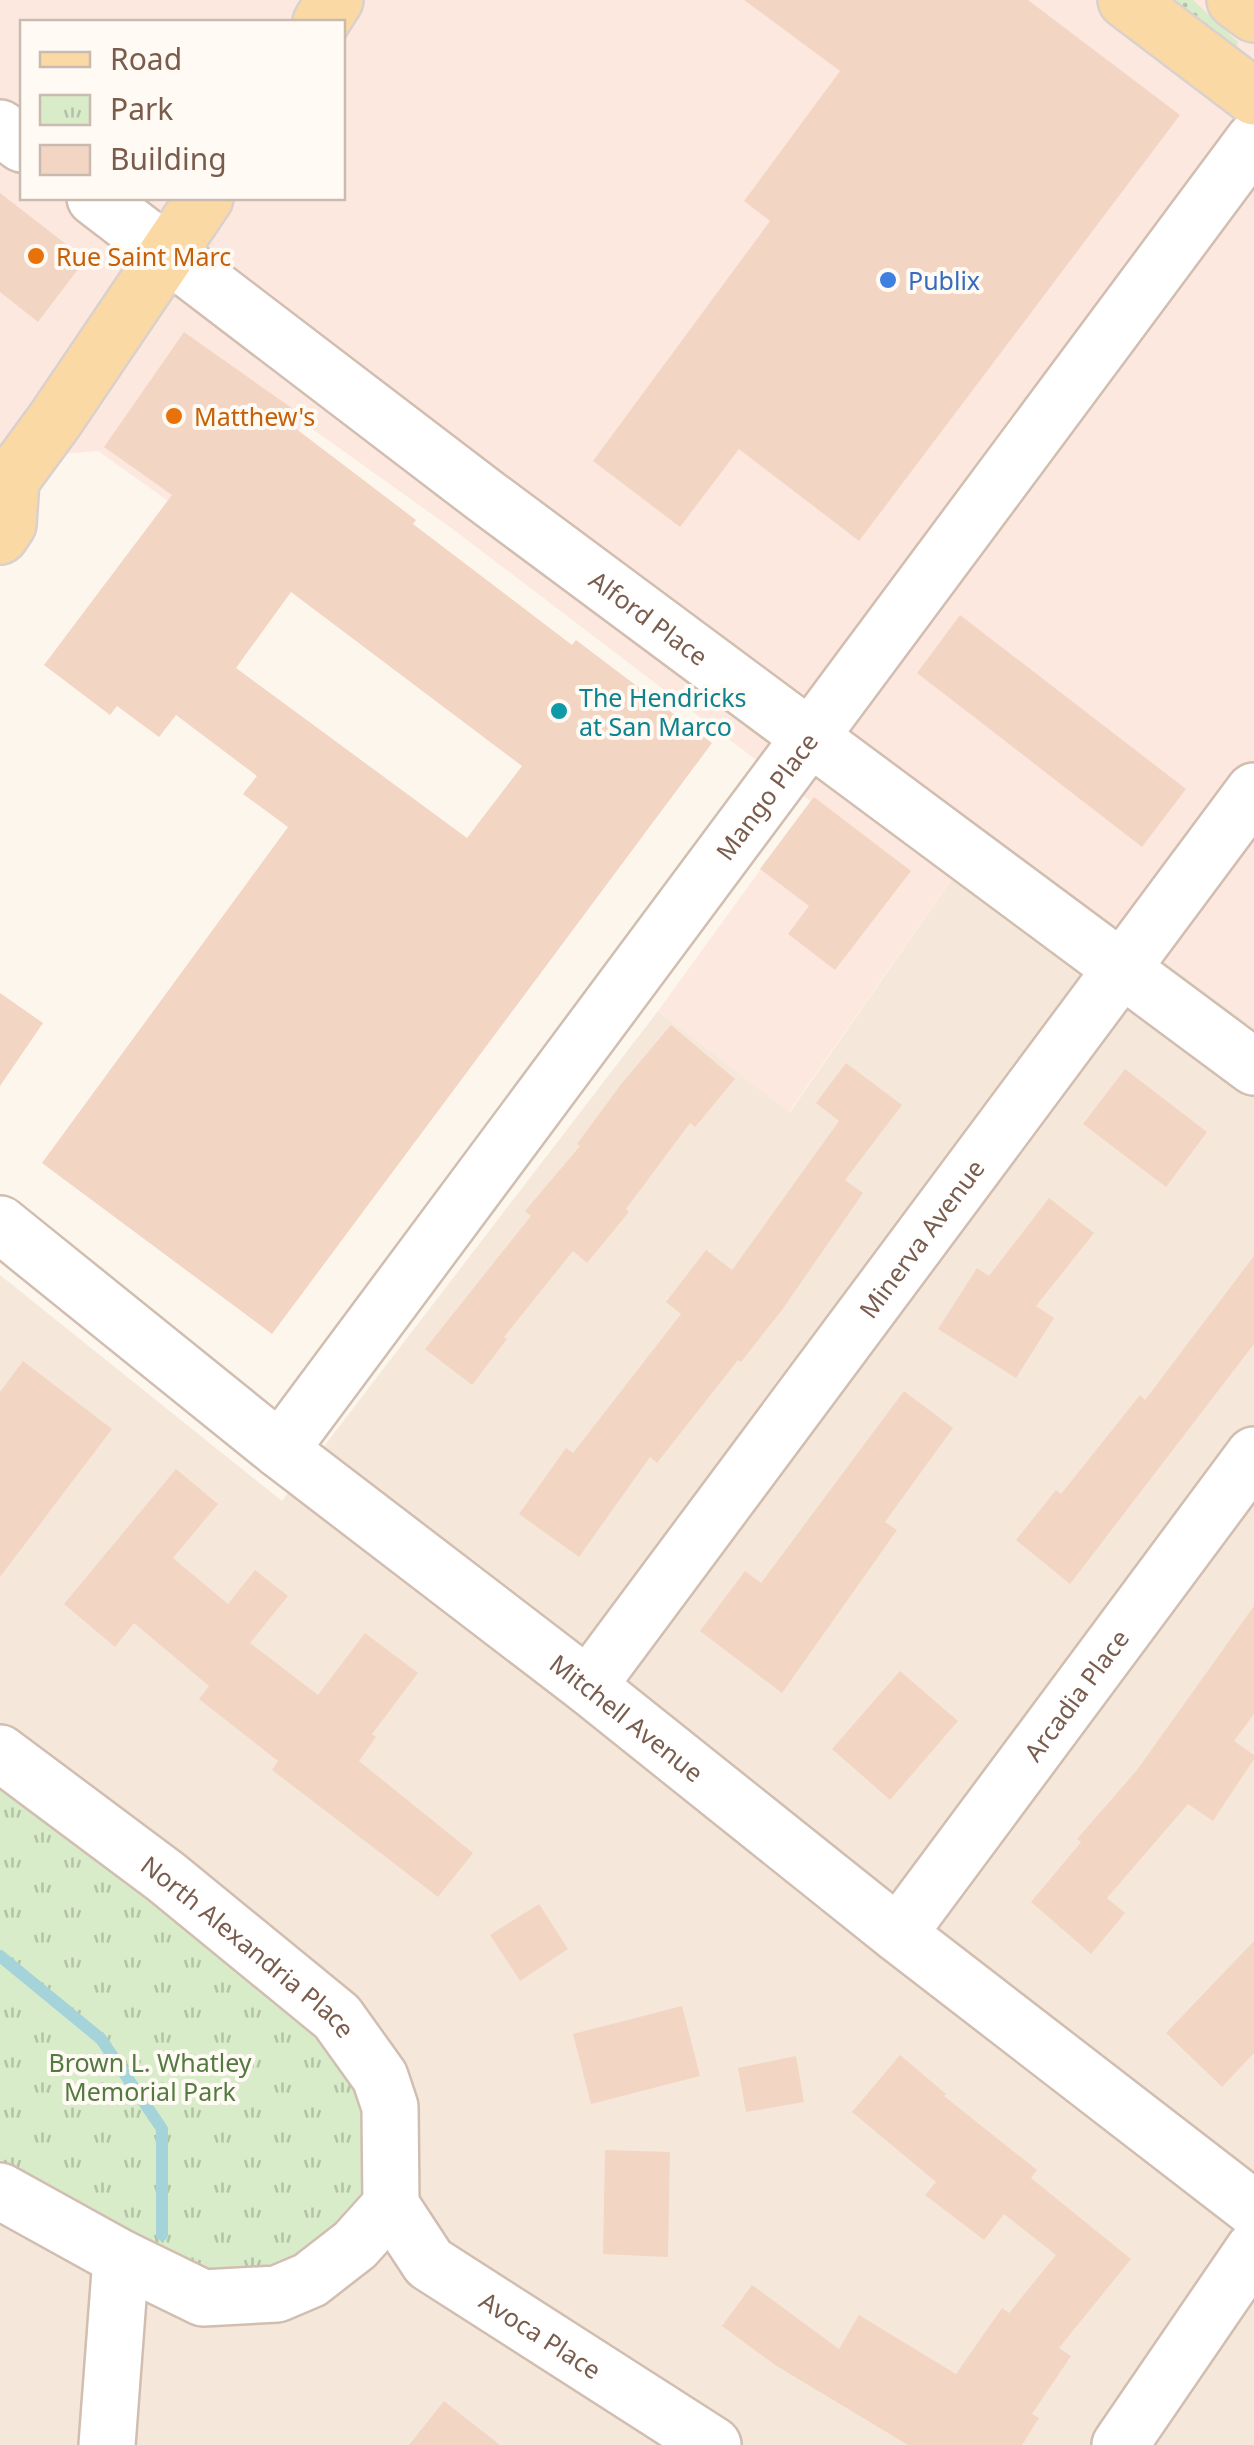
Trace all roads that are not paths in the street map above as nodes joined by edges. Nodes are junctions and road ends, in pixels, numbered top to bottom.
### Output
1 (1126, 0) edge
2 (1235, 0) edge
3 (1254, 14) edge
4 (1254, 96) edge
5 (1254, 140) edge
6 (98, 200) edge
7 (205, 200) edge
8 (169, 254) junction
9 (6, 483) edge
10 (0, 536) edge
11 (810, 738) junction
12 (1254, 791) edge
13 (1122, 969) junction
14 (1254, 1067) edge
15 (0, 1224) edge
16 (280, 1450) junction
17 (1254, 1455) edge
18 (588, 1686) junction
19 (0, 1753) edge
20 (898, 1934) junction
21 (0, 2191) edge
22 (391, 2205) junction
23 (1254, 2209) edge
24 (1254, 2249) edge
25 (121, 2258) junction
26 (107, 2445) edge
27 (713, 2445) edge
28 (1120, 2445) edge

1 - 4 main road
2 - 3 main road
5 - 11 street, Mango Place
6 - 8 street, Alford Place
7 - 8 main road
8 - 9 main road
8 - 11 street, Alford Place
9 - 10 main road
11 - 13 street, Alford Place
11 - 16 street, Mango Place
12 - 13 street, Minerva Avenue
13 - 14 street, Alford Place
13 - 18 street, Minerva Avenue
15 - 16 street, Mitchell Avenue
16 - 18 street, Mitchell Avenue
17 - 20 street, Arcadia Place
18 - 20 street, Mitchell Avenue
19 - 22 street, North Alexandria Place
20 - 23 street, Mitchell Avenue
21 - 25 street
22 - 25 street
22 - 27 street, Avoca Place
24 - 28 street
25 - 26 street

